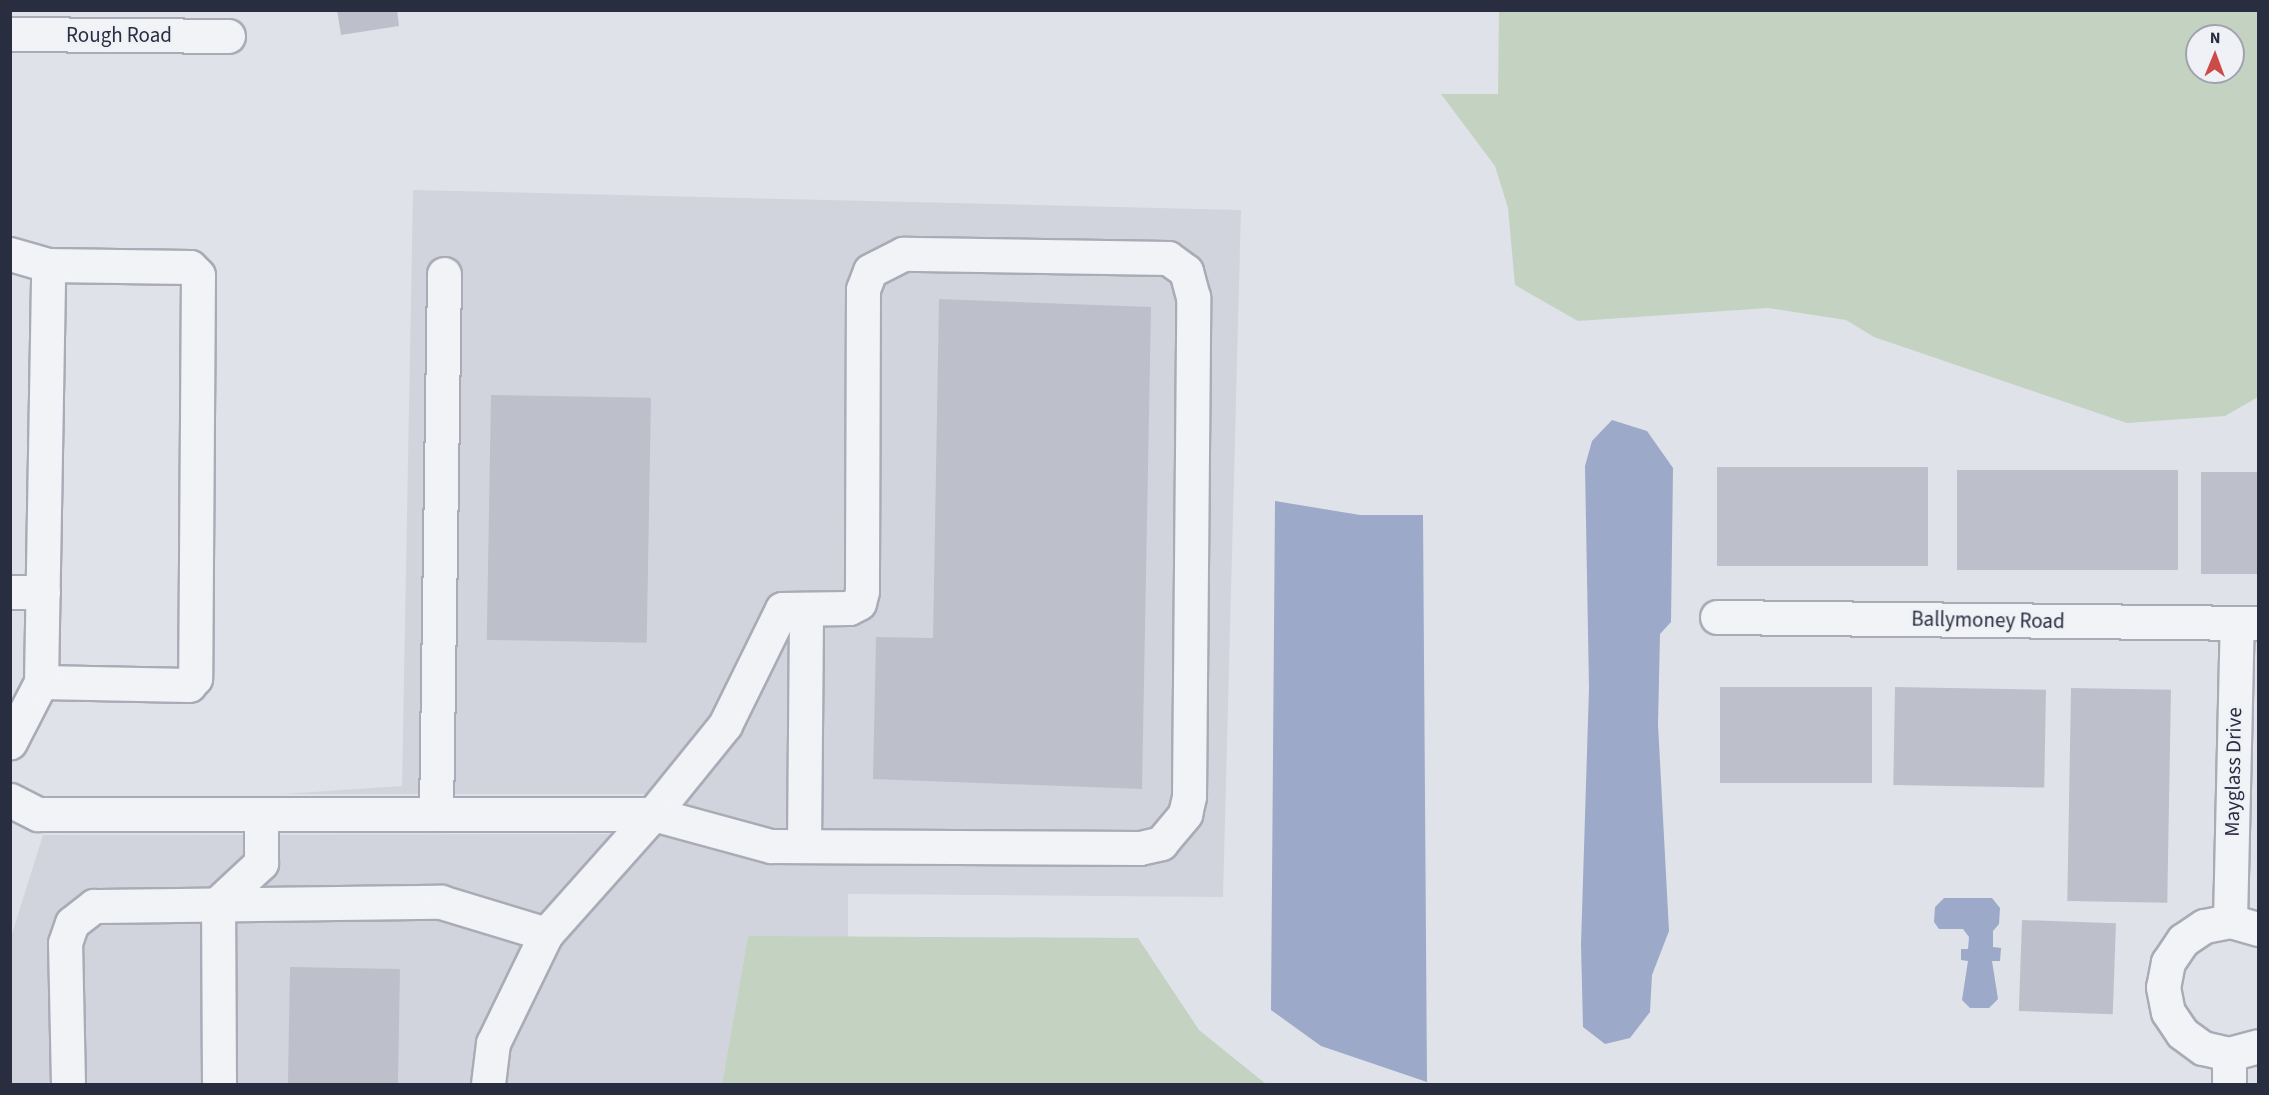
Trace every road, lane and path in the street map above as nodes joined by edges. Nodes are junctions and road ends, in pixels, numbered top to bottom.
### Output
1 (10, 34) edge
2 (228, 36) dead end
3 (10, 254) edge
4 (48, 265) junction
5 (444, 274) dead end
6 (10, 592) edge
7 (42, 592) junction
8 (806, 609) junction
9 (1717, 617) dead end
10 (2248, 623) edge
11 (41, 682) junction
12 (10, 742) edge
13 (10, 800) edge
14 (261, 814) junction
15 (436, 814) junction
16 (653, 814) junction
17 (804, 846) junction
18 (218, 903) junction
19 (2244, 925) edge
20 (546, 934) junction
21 (2239, 1061) edge
22 (68, 1084) edge
23 (219, 1084) edge
24 (488, 1084) edge

1 - 2 street, Rough Road
3 - 4 street
4 - 7 street
4 - 11 street
5 - 15 street
6 - 7 street
7 - 11 street
8 - 16 street
8 - 17 street
8 - 17 street
9 - 10 street, Ballymoney Road
10 - 19 street, Mayglass Drive
11 - 12 street
13 - 14 street
14 - 15 street
14 - 18 street
15 - 16 street
16 - 17 street
16 - 20 street
18 - 20 street
18 - 22 street
18 - 23 street
19 - 21 street, Mayglass Drive
20 - 24 street

